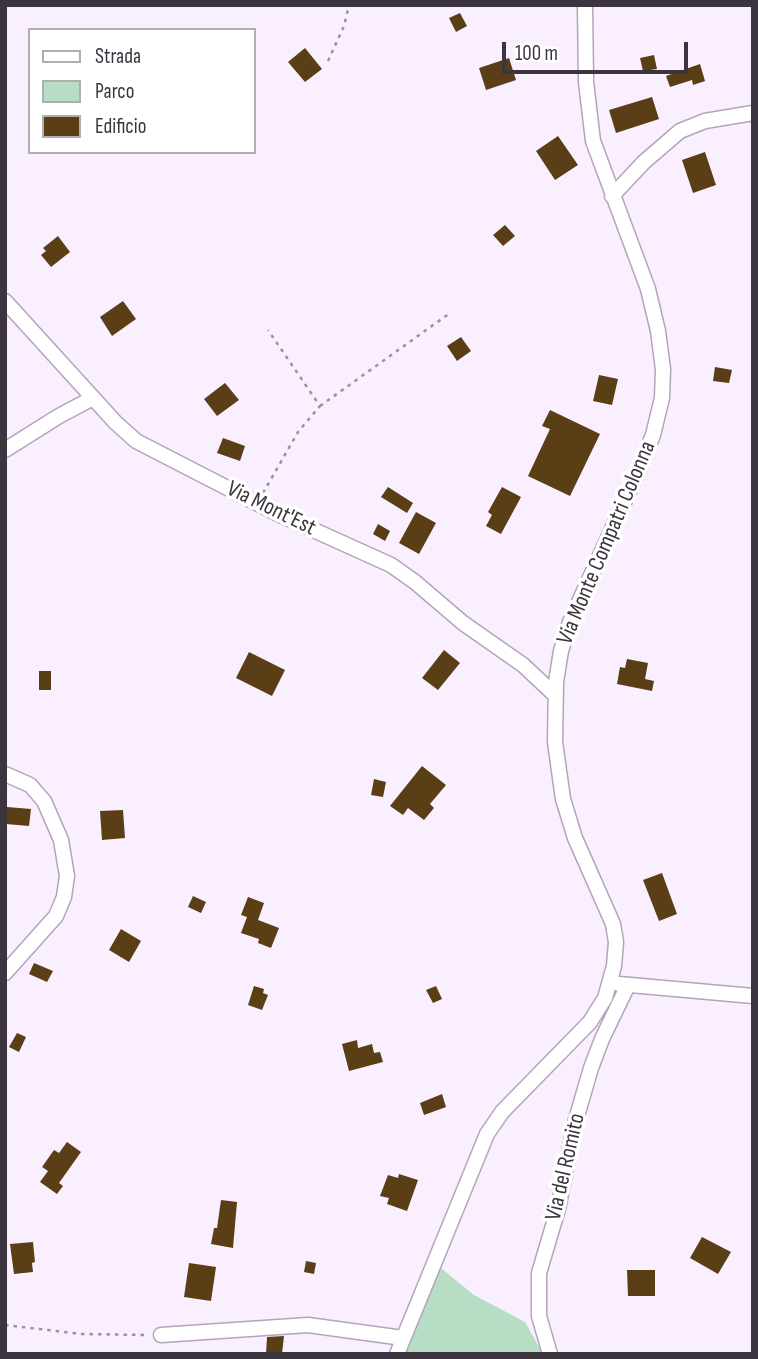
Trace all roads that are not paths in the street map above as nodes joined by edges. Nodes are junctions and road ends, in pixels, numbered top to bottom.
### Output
1 (585, 5) edge
2 (753, 113) edge
3 (612, 196) junction
4 (5, 301) edge
5 (93, 398) junction
6 (5, 450) edge
7 (555, 695) junction
8 (5, 774) edge
9 (5, 973) edge
10 (610, 982) junction
11 (628, 985) junction
12 (753, 996) edge
13 (161, 1335) road end
14 (402, 1338) junction
15 (397, 1354) edge
16 (550, 1354) edge

1 - 3 street, Via Monte Compatri Colonna
2 - 3 street
3 - 7 street, Via Monte Compatri Colonna
4 - 5 street, Via Mont'Est
5 - 6 street
5 - 7 street, Via Mont'Est
7 - 10 street, Via Monte Compatri Colonna
8 - 9 street
10 - 11 street
10 - 14 street, Via Monte Compatri Colonna
11 - 12 street
11 - 16 street, Via del Romito
13 - 14 street
14 - 15 street, Via Monte Compatri Colonna

